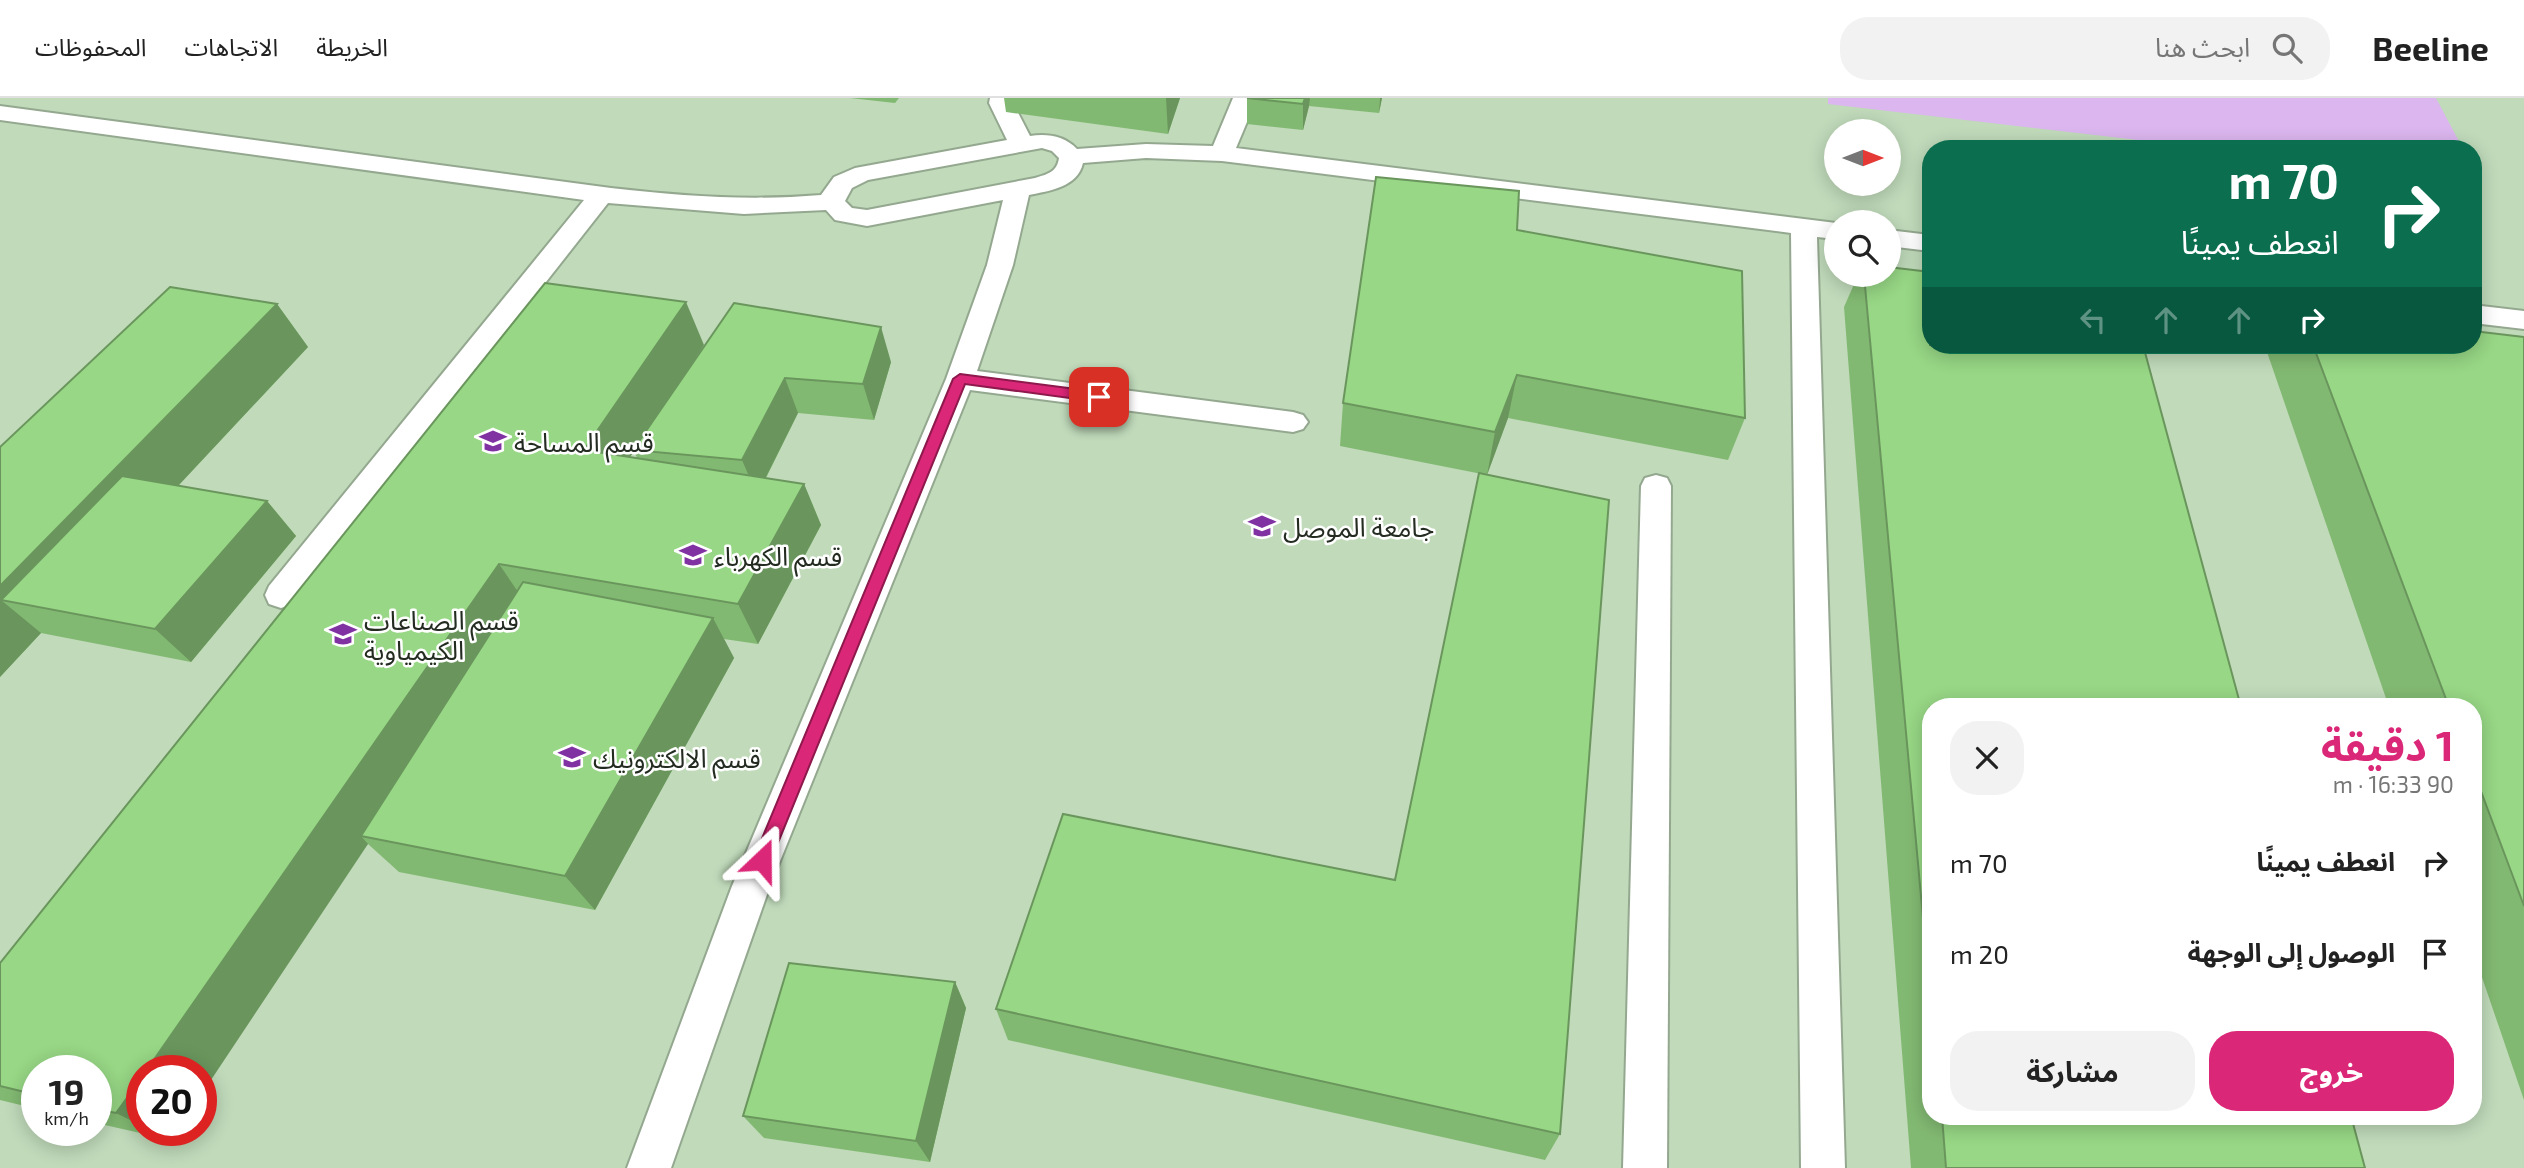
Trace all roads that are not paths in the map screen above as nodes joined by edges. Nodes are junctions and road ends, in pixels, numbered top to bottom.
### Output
1 (1002, 98) edge
2 (1245, 98) edge
3 (0, 113) edge
4 (1021, 143) junction
5 (1222, 154) junction
6 (1071, 156) junction
7 (1018, 189) junction
8 (601, 194) junction
9 (832, 202) junction
10 (1820, 229) edge
11 (1901, 240) edge
12 (1922, 242) edge
13 (2482, 315) edge
14 (2524, 320) edge
15 (960, 379) junction
16 (1293, 422) dead end
17 (1656, 486) dead end
18 (281, 595) dead end
19 (649, 1168) edge
20 (1645, 1168) edge
21 (1823, 1168) edge

1 - 4 lane
2 - 5 lane
3 - 8 lane
4 - 6 lane
4 - 9 lane
5 - 6 lane
5 - 10 lane
6 - 7 lane
7 - 9 lane
7 - 15 lane
8 - 9 lane
8 - 18 lane
10 - 21 lane
11 - 12 lane
13 - 14 lane
15 - 16 lane
15 - 19 lane
17 - 20 lane

